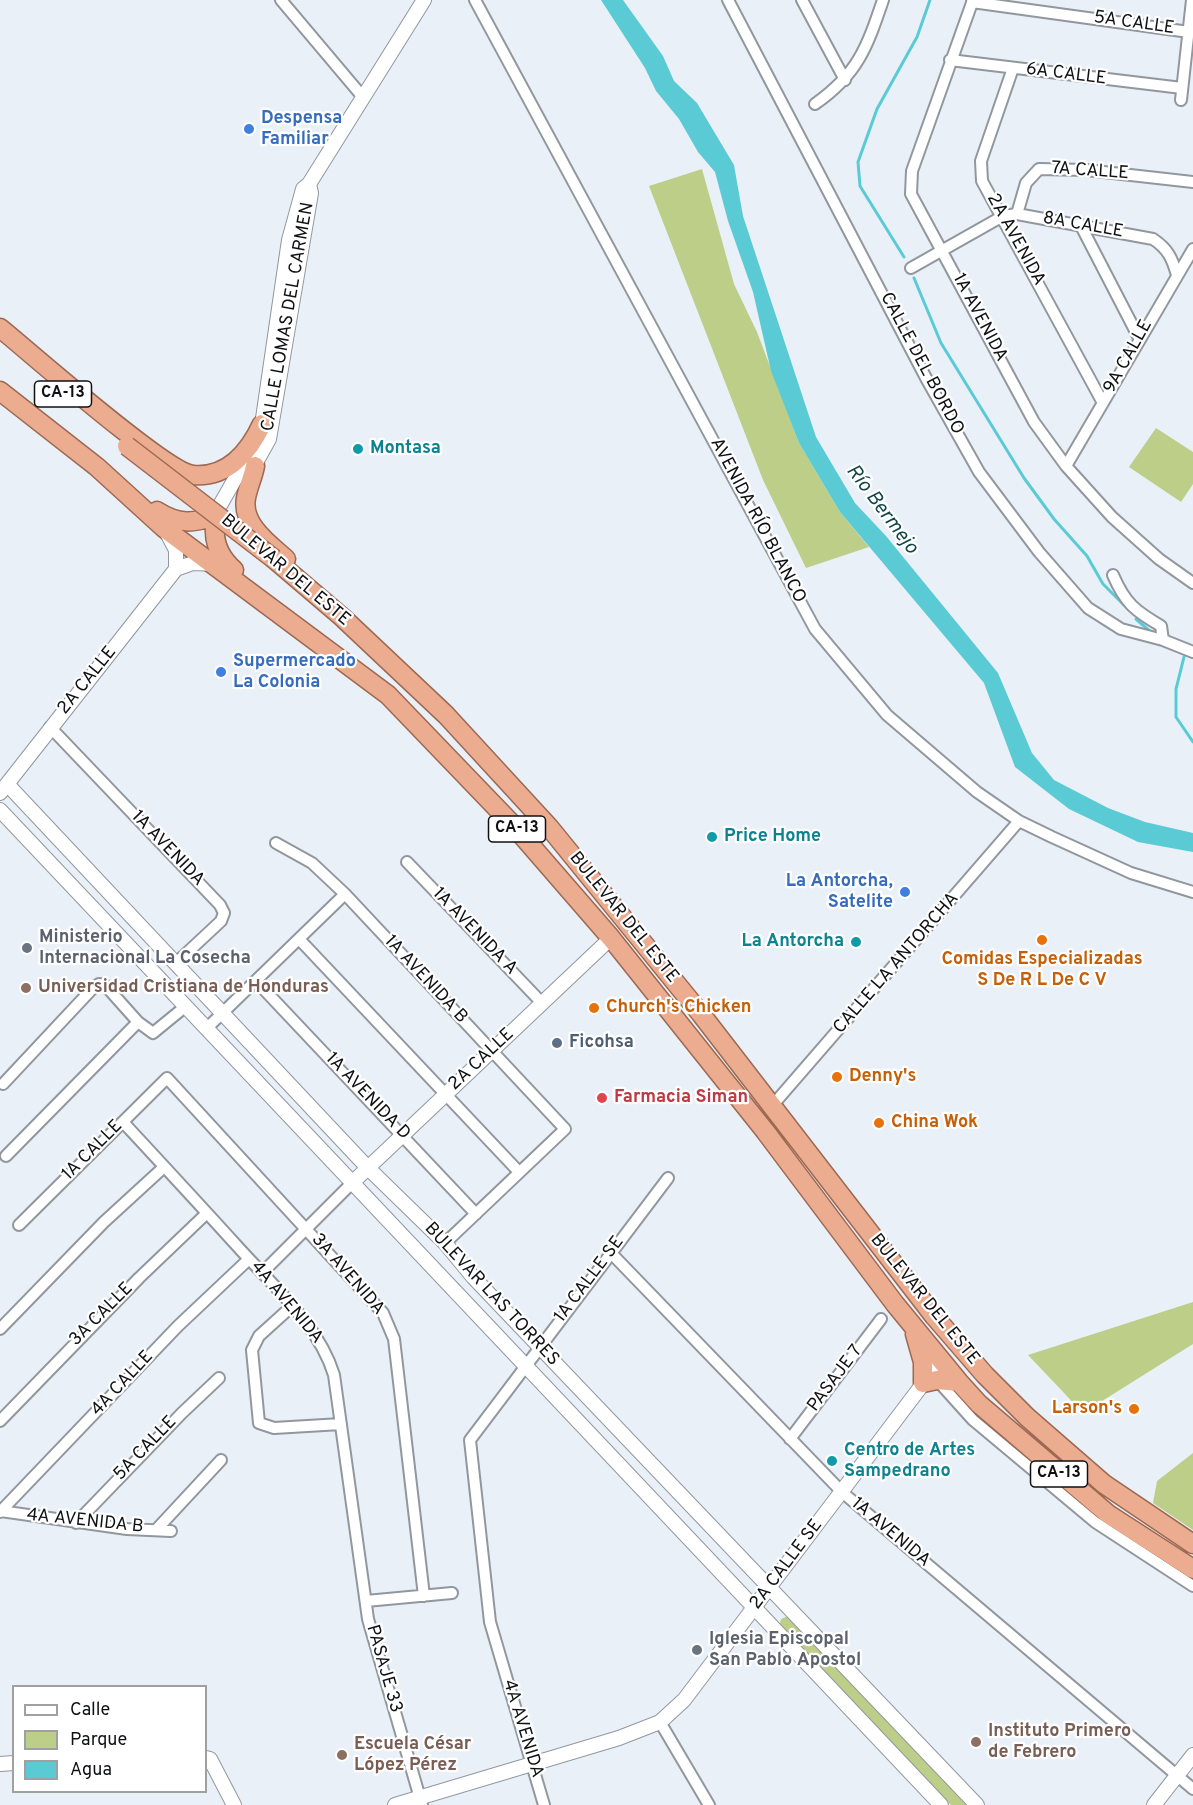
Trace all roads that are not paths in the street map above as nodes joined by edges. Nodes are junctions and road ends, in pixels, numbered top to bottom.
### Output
1 (424, 0) edge
2 (475, 0) edge
3 (728, 0) edge
4 (802, 0) edge
5 (813, 0) edge
6 (883, 0) edge
7 (1192, 0) edge
8 (972, 1) edge
9 (286, 2) edge
10 (809, 12) junction
11 (1189, 32) junction
12 (950, 60) junction
13 (1013, 68) junction
14 (845, 80) junction
15 (362, 96) junction
16 (815, 104) dead end
17 (1193, 182) edge
18 (309, 184) junction
19 (1017, 214) junction
20 (1003, 216) junction
21 (1080, 224) junction
22 (1193, 249) edge
23 (943, 250) junction
24 (911, 268) dead end
25 (1177, 275) junction
26 (0, 327) edge
27 (1139, 338) junction
28 (0, 342) edge
29 (0, 391) edge
30 (1103, 404) junction
31 (262, 424) junction
32 (255, 466) junction
33 (1066, 466) junction
34 (97, 467) junction
35 (193, 475) junction
36 (217, 516) junction
37 (182, 523) junction
38 (164, 528) junction
39 (216, 564) junction
40 (176, 569) junction
41 (1113, 575) dead end
42 (1193, 583) edge
43 (1163, 640) junction
44 (1193, 652) edge
45 (365, 678) junction
46 (55, 732) junction
47 (4, 788) edge
48 (0, 810) edge
49 (1019, 821) junction
50 (549, 827) junction
51 (276, 843) dead end
52 (406, 862) dead end
53 (1193, 892) edge
54 (345, 894) junction
55 (611, 938) junction
56 (299, 939) junction
57 (176, 963) junction
58 (256, 981) junction
59 (542, 1003) junction
60 (186, 1006) junction
61 (223, 1013) junction
62 (138, 1022) junction
63 (207, 1028) junction
64 (491, 1051) junction
65 (167, 1078) joint
66 (3, 1084) dead end
67 (445, 1094) junction
68 (772, 1106) junction
69 (123, 1122) junction
70 (403, 1134) junction
71 (6, 1156) dead end
72 (164, 1167) junction
73 (368, 1167) junction
74 (519, 1172) junction
75 (668, 1178) dead end
76 (353, 1182) junction
77 (207, 1213) junction
78 (476, 1214) junction
79 (19, 1225) dead end
80 (307, 1228) junction
81 (445, 1244) junction
82 (611, 1253) junction
83 (249, 1259) junction
84 (262, 1273) junction
85 (291, 1307) junction
86 (881, 1319) dead end
87 (911, 1324) junction
88 (0, 1329) edge
89 (540, 1347) junction
90 (941, 1360) junction
91 (526, 1365) junction
92 (219, 1378) dead end
93 (930, 1382) junction
94 (959, 1382) junction
95 (0, 1421) edge
96 (340, 1425) junction
97 (790, 1439) junction
98 (470, 1440) joint
99 (222, 1460) dead end
100 (842, 1492) junction
101 (0, 1511) edge
102 (76, 1523) junction
103 (156, 1530) junction
104 (171, 1531) dead end
105 (1193, 1544) edge
106 (1193, 1569) edge
107 (1193, 1586) edge
108 (769, 1588) junction
109 (452, 1593) dead end
110 (424, 1596) junction
111 (366, 1601) junction
112 (755, 1607) junction
113 (660, 1722) junction
114 (1193, 1755) edge
115 (207, 1758) edge
116 (533, 1766) junction
117 (1177, 1775) junction
118 (1193, 1789) edge
119 (421, 1802) edge
120 (234, 1805) edge
121 (396, 1805) edge
122 (544, 1805) edge
123 (709, 1805) edge
124 (941, 1805) edge
125 (977, 1805) edge
126 (1154, 1805) edge

1 - 15 street, CALLE LOMAS DEL CARMEN
2 - 49 street, AVENIDA RÍO BLANCO
3 - 43 street, CALLE DEL BORDO
4 - 10 street
5 - 10 street
6 - 14 street
7 - 11 street
8 - 11 street, 5A CALLE
8 - 12 street, 1A AVENIDA
9 - 15 street
10 - 14 street
11 - 13 street, 6A CALLE
12 - 13 street, 6A CALLE
12 - 23 street, 1A AVENIDA
13 - 20 street, 2A AVENIDA
14 - 16 street
15 - 18 street, CALLE LOMAS DEL CARMEN
17 - 19 street, 7A CALLE
18 - 31 street, CALLE LOMAS DEL CARMEN
18 - 32 street, CALLE LOMAS DEL CARMEN
19 - 20 street, 8A CALLE
19 - 21 street, 8A CALLE
20 - 23 street, 8A CALLE
20 - 30 street, 2A AVENIDA
21 - 25 street, 8A CALLE
21 - 27 street
22 - 25 street, 9A CALLE
23 - 24 street, 8A CALLE
23 - 33 street, 1A AVENIDA
25 - 27 street, 9A CALLE
26 - 35 highway
27 - 30 street, 9A CALLE
28 - 50 highway, BULEVAR DEL ESTE / CA-13, bridge
29 - 34 highway, BULEVAR DEL ESTE / CA-13
30 - 33 street, 9A CALLE
31 - 35 highway
31 - 36 street, CALLE LOMAS DEL CARMEN
32 - 36 street, CALLE LOMAS DEL CARMEN
32 - 50 highway
33 - 42 street, 1A AVENIDA
34 - 37 highway
34 - 38 highway, BULEVAR DEL ESTE / CA-13
35 - 37 highway
36 - 37 highway
36 - 45 highway
38 - 39 highway, BULEVAR DEL ESTE / CA-13
38 - 40 street
39 - 40 street
39 - 45 highway, BULEVAR DEL ESTE / CA-13
40 - 46 street, 2A CALLE
41 - 43 street
43 - 44 street, CALLE DEL BORDO
45 - 55 highway, BULEVAR DEL ESTE / CA-13
46 - 47 street, 2A CALLE
46 - 57 street, 1A AVENIDA
47 - 57 street, BULEVAR LAS TORRES
48 - 60 street, BULEVAR LAS TORRES
49 - 53 street, AVENIDA RÍO BLANCO
49 - 68 street, CALLE LA ANTORCHA
50 - 68 highway, BULEVAR DEL ESTE / CA-13
51 - 54 street, 1A AVENIDA B
52 - 59 street, 1A AVENIDA A
54 - 56 street
54 - 64 street, 1A AVENIDA B
55 - 59 street, 2A CALLE
55 - 87 highway, BULEVAR DEL ESTE / CA-13
56 - 58 street
56 - 67 street
57 - 61 street, BULEVAR LAS TORRES
58 - 61 street
58 - 70 street, 1A AVENIDA D
59 - 64 street, 2A CALLE
60 - 62 street
60 - 63 street, BULEVAR LAS TORRES
61 - 63 street
61 - 73 street, BULEVAR LAS TORRES
62 - 66 street
62 - 71 street
63 - 76 street, BULEVAR LAS TORRES
64 - 67 street, 2A CALLE
64 - 74 street, 1A AVENIDA B
65 - 69 street, 1A CALLE
65 - 80 street, 3A AVENIDA
67 - 70 street, 2A CALLE
67 - 74 street
68 - 105 highway, BULEVAR DEL ESTE / CA-13
69 - 72 street, 4A AVENIDA
69 - 79 street, 1A CALLE
70 - 73 street, 2A CALLE
70 - 78 street, 1A AVENIDA D
72 - 77 street, 4A AVENIDA
72 - 88 street
73 - 76 street, 2A CALLE
73 - 81 street, BULEVAR LAS TORRES
74 - 78 street
75 - 82 street, 1A CALLE SE
76 - 80 street
76 - 91 street, BULEVAR LAS TORRES
77 - 83 street, 4A AVENIDA
77 - 95 street, 3A CALLE
78 - 81 street
80 - 84 street
80 - 110 street, 3A AVENIDA
81 - 89 street, BULEVAR LAS TORRES
82 - 89 street, 1A CALLE SE
82 - 97 street, 1A AVENIDA
83 - 84 street, 4A AVENIDA
83 - 101 street, 4A CALLE
84 - 85 street, 4A AVENIDA
85 - 96 street, 4A AVENIDA
85 - 96 street
86 - 97 street, PASAJE 7
87 - 90 highway, BULEVAR DEL ESTE / CA-13
87 - 93 highway
89 - 91 street, 1A CALLE SE
89 - 108 street, BULEVAR LAS TORRES
90 - 93 street, 2A CALLE SE
90 - 94 highway, BULEVAR DEL ESTE / CA-13
91 - 98 street, 1A CALLE SE
91 - 112 street, BULEVAR LAS TORRES
92 - 102 street, 5A CALLE
93 - 94 highway
93 - 100 street, 2A CALLE SE
93 - 107 street
94 - 106 highway, BULEVAR DEL ESTE / CA-13
96 - 111 street, 4A AVENIDA
97 - 100 street, 1A AVENIDA
98 - 116 street, 4A AVENIDA
99 - 103 street
100 - 108 street, 2A CALLE SE
100 - 117 street, 1A AVENIDA
101 - 102 street, 4A AVENIDA B
102 - 103 street, 4A AVENIDA B
103 - 104 street, 4A AVENIDA B
108 - 112 street, 2A CALLE SE
108 - 125 street, BULEVAR LAS TORRES
109 - 110 street
110 - 111 street
111 - 119 street, PASAJE 33
112 - 113 street, 2A CALLE SE
112 - 124 street, BULEVAR LAS TORRES
113 - 116 street, 2A CALLE SE
113 - 123 street
114 - 117 street
115 - 120 street
116 - 119 street, 2A CALLE SE
116 - 122 street, 4A AVENIDA
117 - 118 street, 1A AVENIDA
117 - 126 street
119 - 121 street, 2A CALLE SE

